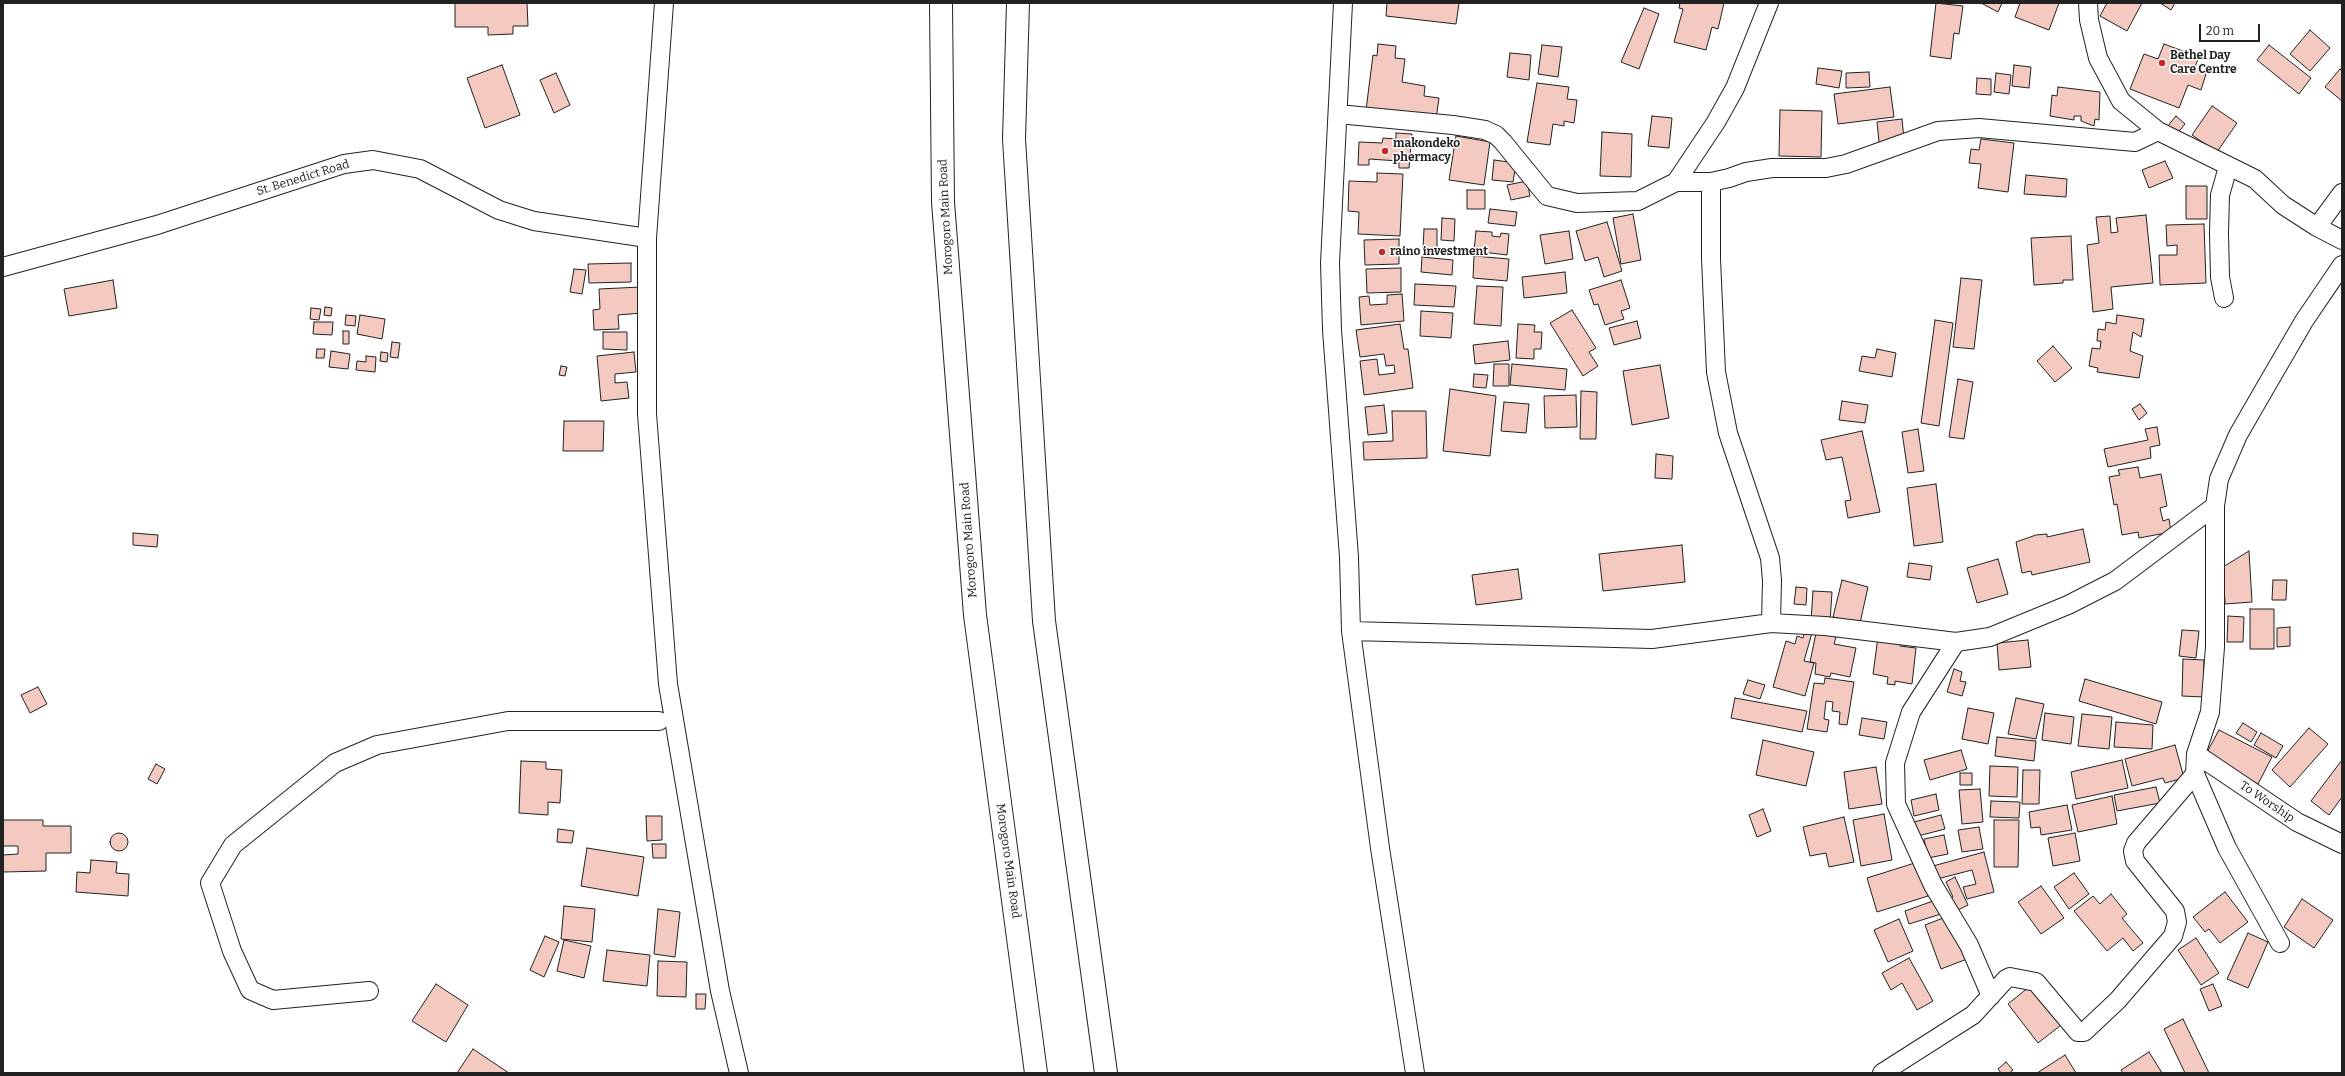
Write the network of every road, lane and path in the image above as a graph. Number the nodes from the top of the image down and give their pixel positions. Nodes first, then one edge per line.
1 (664, 3) edge
2 (941, 3) edge
3 (1018, 3) edge
4 (1343, 3) edge
5 (1769, 3) edge
6 (2088, 3) edge
7 (1338, 114) junction
8 (2158, 131) junction
9 (2228, 167) junction
10 (1676, 182) junction
11 (1711, 182) junction
12 (2342, 193) edge
13 (2317, 227) junction
14 (648, 238) junction
15 (2342, 240) edge
16 (2342, 265) edge
17 (3, 267) edge
18 (2224, 298) dead end
19 (2215, 506) junction
20 (1771, 623) junction
21 (1351, 631) junction
22 (1956, 642) junction
23 (659, 721) dead end
24 (2196, 754) junction
25 (2195, 774) junction
26 (2342, 844) edge
27 (2280, 943) dead end
28 (369, 991) dead end
29 (1991, 996) junction
30 (740, 1073) edge
31 (1036, 1073) edge
32 (1106, 1073) edge
33 (1415, 1073) edge
34 (1882, 1073) edge

1 - 14 street
2 - 31 highway, Morogoro Main Road
3 - 32 highway
4 - 7 street
5 - 10 street
6 - 8 street
7 - 10 street
7 - 21 street
8 - 9 street
8 - 11 street
9 - 13 street
9 - 18 street
10 - 11 street
11 - 20 street
12 - 13 street
13 - 15 street
14 - 17 street, St. Benedict Road
14 - 30 street
16 - 19 street
19 - 22 street
19 - 24 street
20 - 21 street
20 - 22 street
21 - 33 street
22 - 29 street
23 - 28 street
24 - 25 street
24 - 26 street, To Worship
25 - 27 street
25 - 29 street
29 - 34 street

